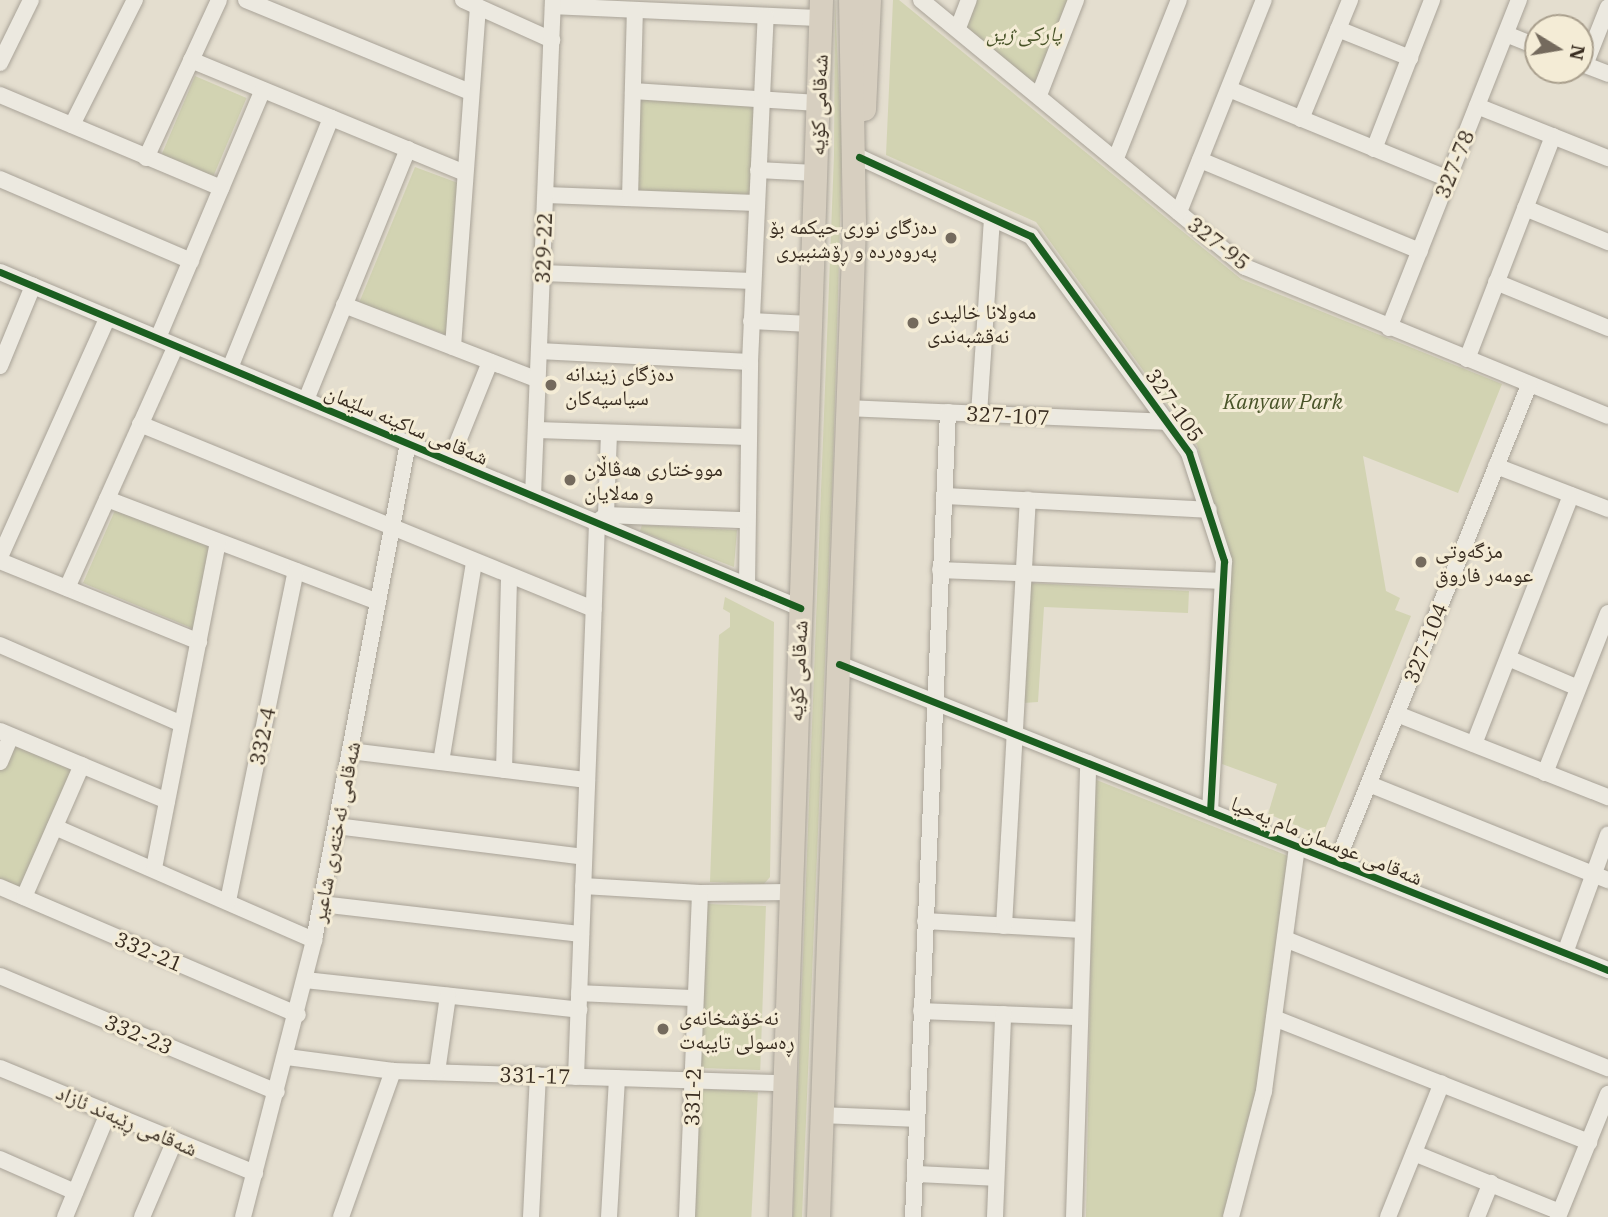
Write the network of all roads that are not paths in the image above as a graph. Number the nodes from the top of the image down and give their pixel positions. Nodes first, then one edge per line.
1 (31, 0) edge
2 (135, 0) edge
3 (219, 0) edge
4 (246, 0) edge
5 (850, 0) edge
6 (869, 0) edge
7 (921, 0) edge
8 (969, 0) edge
9 (1076, 0) edge
10 (1179, 0) edge
11 (1264, 0) edge
12 (1350, 0) edge
13 (1432, 0) edge
14 (1519, 0) edge
15 (470, 3) edge
16 (553, 3) edge
17 (720, 7) edge
18 (1608, 7) edge
19 (821, 9) edge
20 (635, 10) junction
21 (766, 16) junction
22 (958, 28) junction
23 (1338, 29) junction
24 (1506, 34) junction
25 (1594, 39) edge
26 (552, 40) junction
27 (1524, 41) edge
28 (1410, 58) junction
29 (191, 60) junction
30 (0, 64) edge
31 (1228, 89) junction
32 (263, 90) junction
33 (633, 91) junction
34 (470, 92) junction
35 (0, 95) edge
36 (1039, 95) junction
37 (761, 99) junction
38 (818, 103) junction
39 (1477, 106) junction
40 (331, 118) junction
41 (1301, 119) junction
42 (72, 125) junction
43 (1553, 136) junction
44 (408, 149) junction
45 (1374, 149) junction
46 (859, 157) junction
47 (146, 158) junction
48 (1116, 158) junction
49 (1608, 158) edge
50 (1200, 160) junction
51 (758, 170) junction
52 (465, 173) junction
53 (815, 173) junction
54 (0, 179) edge
55 (1448, 179) junction
56 (221, 188) junction
57 (545, 195) junction
58 (630, 198) junction
59 (756, 203) junction
60 (1525, 208) junction
61 (1179, 212) junction
62 (992, 218) junction
63 (854, 224) junction
64 (1608, 242) edge
65 (1420, 251) junction
66 (191, 261) junction
67 (0, 272) edge
68 (542, 273) junction
69 (753, 281) junction
70 (1496, 282) junction
71 (33, 286) junction
72 (344, 305) junction
73 (108, 317) junction
74 (751, 321) junction
75 (810, 324) junction
76 (1389, 328) junction
77 (1608, 328) edge
78 (158, 338) junction
79 (176, 345) junction
80 (453, 347) junction
81 (539, 351) junction
82 (1467, 359) junction
83 (490, 362) junction
84 (750, 362) junction
85 (0, 366) edge
86 (230, 368) junction
87 (538, 380) junction
88 (1529, 385) junction
89 (306, 400) junction
90 (848, 408) junction
91 (948, 412) junction
92 (979, 414) junction
93 (1608, 416) edge
94 (1168, 422) junction
95 (141, 425) junction
96 (537, 430) junction
97 (609, 433) junction
98 (747, 438) junction
99 (408, 443) junction
100 (450, 461) junction
101 (1496, 466) junction
102 (1571, 495) junction
103 (533, 496) junction
104 (944, 496) junction
105 (107, 499) junction
106 (1028, 500) junction
107 (1209, 509) junction
108 (1608, 509) edge
109 (601, 518) junction
110 (746, 520) junction
111 (391, 529) junction
112 (218, 542) junction
113 (0, 559) edge
114 (474, 562) junction
115 (940, 570) junction
116 (296, 571) junction
117 (1024, 573) junction
118 (509, 576) junction
119 (1223, 581) junction
120 (747, 585) junction
121 (67, 588) junction
122 (378, 602) junction
123 (800, 608) junction
124 (594, 609) junction
125 (1608, 613) edge
126 (199, 642) junction
127 (0, 645) edge
128 (1508, 658) junction
129 (839, 664) junction
130 (1578, 688) junction
131 (933, 701) junction
132 (1397, 714) junction
133 (182, 724) junction
134 (6, 733) edge
135 (1015, 733) junction
136 (1474, 744) junction
137 (350, 751) junction
138 (0, 762) edge
139 (440, 762) junction
140 (1088, 763) junction
141 (82, 765) junction
142 (504, 770) junction
143 (1545, 773) junction
144 (587, 780) junction
145 (1369, 784) junction
146 (1608, 797) edge
147 (167, 802) junction
148 (1210, 812) junction
149 (336, 826) junction
150 (55, 827) junction
151 (1608, 835) edge
152 (1297, 846) junction
153 (584, 856) junction
154 (1337, 862) junction
155 (154, 868) junction
156 (1592, 874) junction
157 (1608, 880) edge
158 (583, 886) junction
159 (0, 887) edge
160 (700, 892) junction
161 (790, 892) junction
162 (24, 897) junction
163 (228, 901) junction
164 (321, 904) junction
165 (925, 921) junction
166 (1004, 926) junction
167 (1082, 930) junction
168 (581, 934) junction
169 (1285, 939) junction
170 (314, 940) junction
171 (1564, 953) junction
172 (1608, 971) edge
173 (0, 976) edge
174 (305, 980) junction
175 (579, 993) junction
176 (448, 996) junction
177 (695, 998) junction
178 (579, 1010) junction
179 (921, 1011) junction
180 (1003, 1014) junction
181 (298, 1015) junction
182 (1080, 1017) junction
183 (1274, 1018) junction
184 (287, 1057) junction
185 (0, 1068) edge
186 (1608, 1068) edge
187 (393, 1071) junction
188 (437, 1072) junction
189 (537, 1075) junction
190 (576, 1077) junction
191 (617, 1078) junction
192 (693, 1080) junction
193 (783, 1083) junction
194 (1441, 1083) junction
195 (277, 1092) junction
196 (1608, 1094) edge
197 (108, 1112) junction
198 (821, 1115) junction
199 (917, 1119) junction
200 (175, 1140) junction
201 (1589, 1142) junction
202 (1414, 1153) junction
203 (0, 1159) edge
204 (255, 1173) junction
205 (915, 1174) junction
206 (996, 1178) junction
207 (1490, 1183) junction
208 (75, 1192) junction
209 (1559, 1215) edge
210 (65, 1217) edge
211 (142, 1217) edge
212 (243, 1217) edge
213 (341, 1217) edge
214 (531, 1217) edge
215 (609, 1217) edge
216 (687, 1217) edge
217 (780, 1217) edge
218 (818, 1217) edge
219 (913, 1217) edge
220 (995, 1217) edge
221 (1074, 1217) edge
222 (1231, 1217) edge
223 (1388, 1217) edge
224 (1477, 1217) edge

1 - 30 street
2 - 42 street
3 - 29 street
4 - 34 street
5 - 63 highway, شەقامی کۆیە
6 - 46 highway
7 - 22 street, 327-95
8 - 22 street
9 - 36 street
10 - 48 street
11 - 31 street
12 - 23 street
13 - 28 street
14 - 24 street, 327-78
15 - 26 street
15 - 34 street
16 - 20 street
16 - 26 street, 329-22
17 - 20 street
17 - 21 street
18 - 25 street
19 - 21 street
19 - 38 highway, شەقامی کۆیە
20 - 33 street
21 - 37 street
22 - 36 street, 327-95
23 - 28 street
23 - 41 street
24 - 27 street
24 - 39 street, 327-78
26 - 57 street, 329-22
28 - 45 street
29 - 32 street
29 - 47 street
31 - 41 street
31 - 50 street
32 - 40 street
32 - 56 street
33 - 37 street
33 - 58 street
34 - 52 street
35 - 42 street
36 - 48 street, 327-95
37 - 38 street
37 - 51 street
38 - 53 highway, شەقامی کۆیە
39 - 43 street
39 - 55 street, 327-78
40 - 44 street
40 - 86 street
41 - 45 street
42 - 47 street
43 - 49 street
43 - 60 street
44 - 52 street
44 - 72 street
45 - 55 street
46 - 62 street, 327-105
46 - 63 highway
47 - 56 street
48 - 61 street, 327-95
50 - 61 street
50 - 65 street
51 - 53 street
51 - 59 street
52 - 80 street
53 - 75 highway, شەقامی کۆیە
54 - 66 street
55 - 65 street, 327-78
56 - 66 street
57 - 58 street
57 - 68 street, 329-22
58 - 59 street
59 - 69 street
60 - 64 street
60 - 70 street
61 - 76 street, 327-95
62 - 92 street
62 - 94 street, 327-105
63 - 90 highway, شەقامی کۆیە
65 - 76 street, 327-78
66 - 78 street
67 - 71 street, شەقامی ساکینە سلێمان
68 - 69 street
68 - 81 street, 329-22
69 - 74 street
70 - 77 street
70 - 82 street
71 - 73 street, شەقامی ساکینە سلێمان
71 - 85 street
72 - 80 street
72 - 89 street
73 - 78 street, شەقامی ساکینە سلێمان
73 - 113 street
74 - 75 street
74 - 84 street
75 - 123 highway, شەقامی کۆیە
76 - 82 street, 327-95
78 - 79 street, شەقامی ساکینە سلێمان
79 - 86 street, شەقامی ساکینە سلێمان
79 - 95 street
80 - 83 street
81 - 84 street
81 - 87 street, 329-22
82 - 88 street, 327-95
83 - 87 street
83 - 100 street
84 - 98 street
86 - 89 street, شەقامی ساکینە سلێمان
87 - 96 street, 329-22
88 - 93 street, 327-95
88 - 101 street, 327-104
89 - 99 street, شەقامی ساکینە سلێمان
90 - 91 street, 327-107
90 - 129 highway, شەقامی کۆیە
91 - 92 street, 327-107
91 - 104 street
92 - 94 street, 327-107
94 - 107 street, 327-105
95 - 105 street
95 - 111 street
96 - 97 street
96 - 103 street, 329-22
97 - 98 street
97 - 109 street
98 - 110 street
99 - 100 street, شەقامی ساکینە سلێمان
99 - 111 street, شەقامی ئەختەری شاعیر
100 - 103 street, شەقامی ساکینە سلێمان
101 - 102 street
101 - 132 street, 327-104
102 - 108 street
102 - 128 street
103 - 109 street, شەقامی ساکینە سلێمان
104 - 106 street
104 - 115 street
105 - 112 street
105 - 121 street
106 - 107 street
106 - 117 street
107 - 119 street, 327-105
109 - 110 street
109 - 120 street, شەقامی ساکینە سلێمان
109 - 124 street
110 - 120 street
111 - 114 street
111 - 122 street, شەقامی ئەختەری شاعیر
112 - 116 street
112 - 126 street
113 - 121 street
114 - 118 street
114 - 139 street
115 - 117 street
115 - 131 street
116 - 122 street
116 - 163 street, 332-4
117 - 119 street
117 - 135 street
118 - 124 street
118 - 142 street
119 - 148 street, 327-105
120 - 123 street, شەقامی ساکینە سلێمان
121 - 126 street
122 - 137 street, شەقامی ئەختەری شاعیر
123 - 161 highway, شەقامی کۆیە
124 - 144 street
125 - 130 street
126 - 133 street
127 - 133 street
128 - 130 street
128 - 136 street
129 - 131 street, شەقامی عوسمان مام یەحیا
129 - 198 highway, شەقامی کۆیە
130 - 143 street
131 - 135 street, شەقامی عوسمان مام یەحیا
131 - 165 street
132 - 136 street
132 - 145 street, 327-104
133 - 147 street
134 - 138 street
134 - 141 street
135 - 140 street, شەقامی عوسمان مام یەحیا
135 - 166 street
136 - 143 street
137 - 139 street
137 - 149 street, شەقامی ئەختەری شاعیر
139 - 142 street
140 - 148 street, شەقامی عوسمان مام یەحیا
140 - 167 street
141 - 147 street
141 - 150 street
142 - 144 street
143 - 146 street
144 - 153 street
145 - 154 street, 327-104
145 - 156 street
147 - 155 street
148 - 152 street, شەقامی عوسمان مام یەحیا
149 - 153 street
149 - 164 street, شەقامی ئەختەری شاعیر
150 - 155 street
150 - 162 street
151 - 156 street
152 - 154 street, شەقامی عوسمان مام یەحیا
152 - 169 street
153 - 158 street
154 - 171 street, شەقامی عوسمان مام یەحیا
155 - 163 street
156 - 157 street
156 - 171 street
158 - 160 street
158 - 168 street
159 - 162 street, 332-21
160 - 161 street
160 - 177 street, 331-2
161 - 193 highway, شەقامی کۆیە
162 - 181 street, 332-21
163 - 170 street
164 - 168 street
164 - 170 street, شەقامی ئەختەری شاعیر
165 - 166 street
165 - 179 street
166 - 167 street
167 - 182 street
168 - 175 street
169 - 183 street
169 - 186 street
170 - 174 street, شەقامی ئەختەری شاعیر
171 - 172 street, شەقامی عوسمان مام یەحیا
173 - 195 street, 332-23
174 - 176 street
174 - 181 street, شەقامی ئەختەری شاعیر
175 - 177 street
175 - 178 street
176 - 178 street
176 - 188 street
177 - 192 street, 331-2
178 - 190 street
179 - 180 street
179 - 199 street
180 - 182 street
180 - 206 street
181 - 184 street, شەقامی ئەختەری شاعیر
182 - 221 street
183 - 194 street
183 - 222 street
184 - 187 street, 331-17
184 - 195 street, شەقامی ئەختەری شاعیر
185 - 197 street, شەقامی ڕێبەند ئازاد
187 - 188 street, 331-17
187 - 213 street
188 - 189 street, 331-17
189 - 190 street, 331-17
189 - 214 street
190 - 191 street, 331-17
191 - 192 street, 331-17
191 - 215 street
192 - 193 street, 331-17
192 - 216 street, 331-2
193 - 217 highway, شەقامی کۆیە
194 - 201 street
194 - 202 street
195 - 204 street, شەقامی ئەختەری شاعیر
196 - 201 street
197 - 200 street, شەقامی ڕێبەند ئازاد
197 - 208 street
198 - 199 street
198 - 218 highway, شەقامی کۆیە
199 - 205 street
200 - 204 street, شەقامی ڕێبەند ئازاد
200 - 211 street
201 - 209 street
202 - 207 street
202 - 223 street
203 - 208 street
204 - 212 street, شەقامی ئەختەری شاعیر
205 - 206 street
205 - 219 street
206 - 220 street
207 - 209 street
207 - 224 street
208 - 210 street

